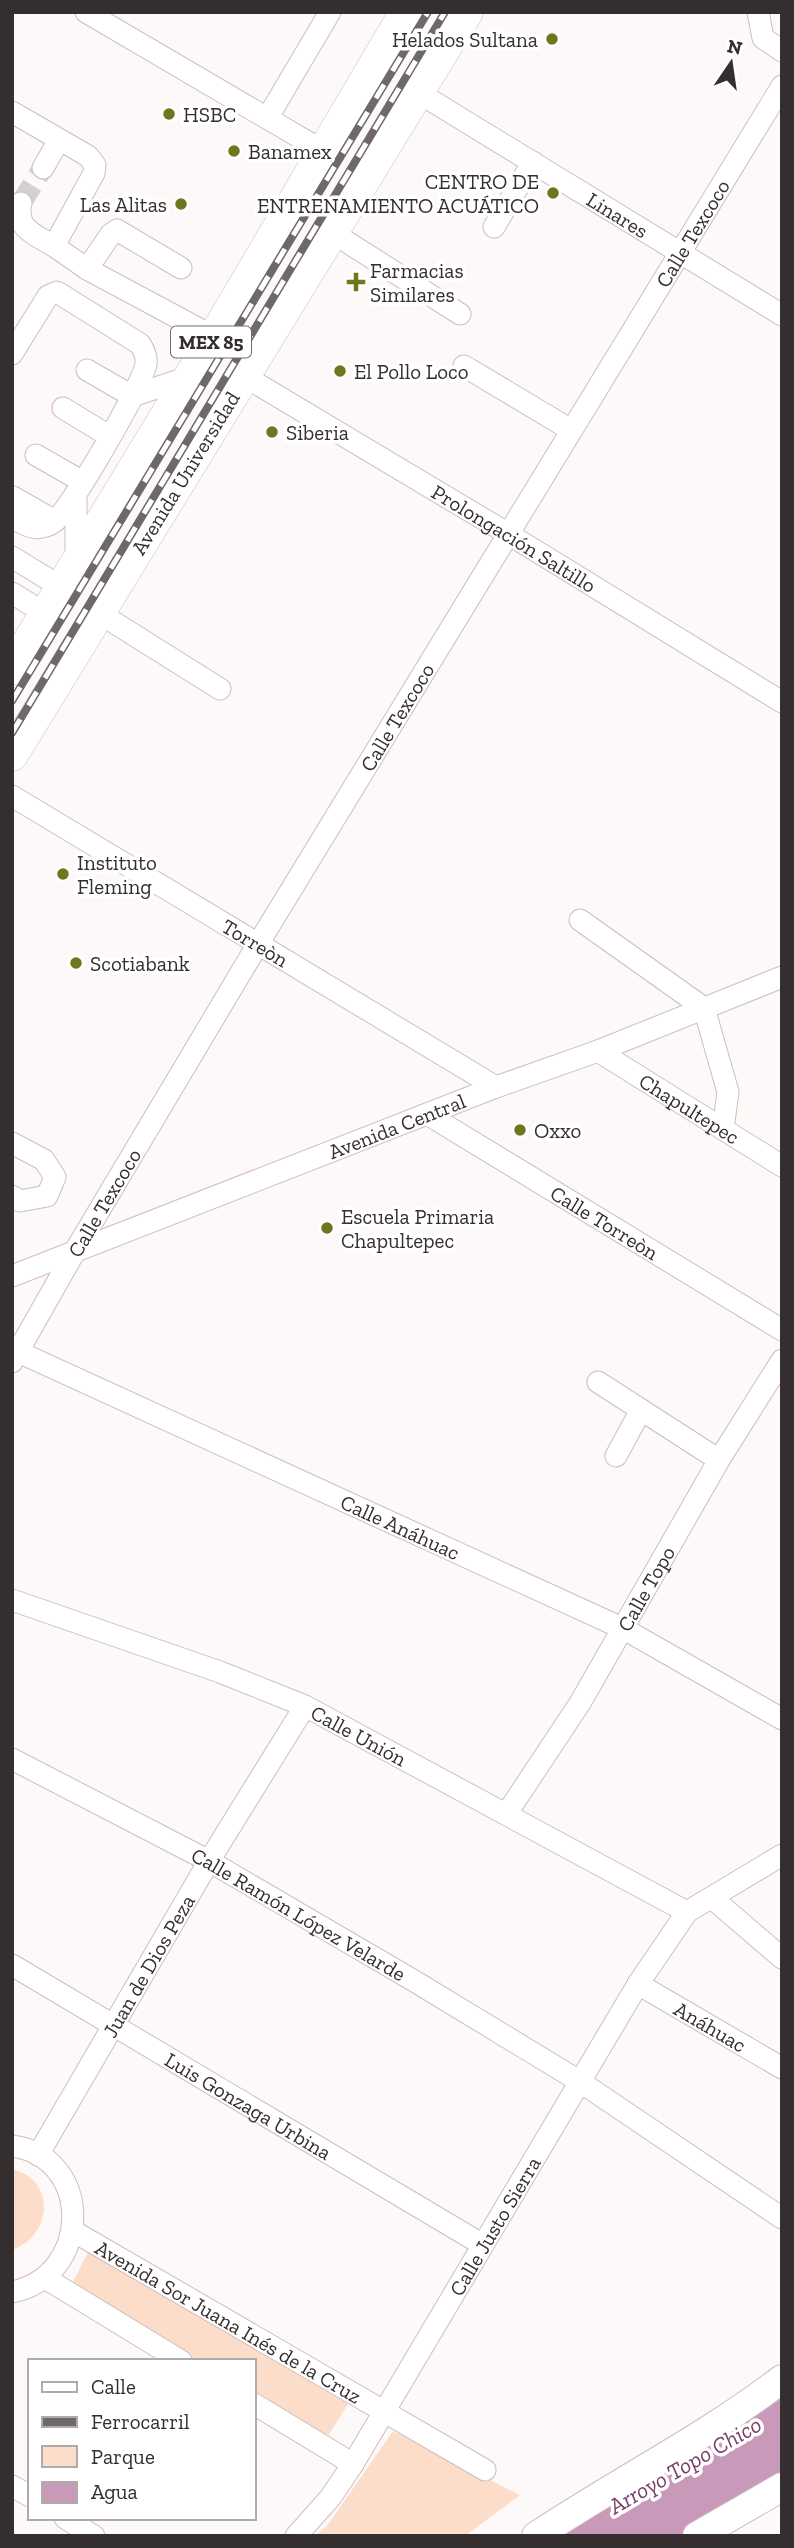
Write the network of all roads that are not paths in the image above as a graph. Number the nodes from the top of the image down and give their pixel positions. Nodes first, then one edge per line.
1 (86, 12) edge
2 (330, 12) edge
3 (407, 12) edge
4 (467, 12) edge
5 (758, 12) edge
6 (782, 51) edge
7 (782, 86) edge
8 (418, 93) junction
9 (12, 112) edge
10 (268, 117) junction
11 (59, 140) junction
12 (323, 151) junction
13 (533, 162) junction
14 (43, 168) tunnel mouth
15 (21, 203) dead end
16 (494, 227) dead end
17 (333, 233) junction
18 (54, 246) junction
19 (681, 252) junction
20 (87, 268) junction
21 (181, 268) dead end
22 (460, 314) dead end
23 (782, 315) edge
24 (214, 337) junction
25 (12, 354) edge
26 (464, 366) dead end
27 (88, 370) dead end
28 (244, 376) junction
29 (189, 377) junction
30 (132, 396) junction
31 (63, 408) dead end
32 (571, 430) junction
33 (109, 436) junction
34 (36, 454) dead end
35 (80, 488) junction
36 (13, 507) edge
37 (510, 535) junction
38 (12, 557) edge
39 (61, 589) junction
40 (12, 593) edge
41 (99, 613) junction
42 (21, 635) edge
43 (12, 669) edge
44 (220, 689) dead end
45 (782, 702) edge
46 (12, 755) edge
47 (12, 796) edge
48 (580, 920) dead end
49 (258, 944) junction
50 (782, 977) edge
51 (704, 1008) junction
52 (598, 1051) junction
53 (496, 1087) junction
54 (427, 1114) junction
55 (723, 1129) junction
56 (12, 1143) edge
57 (782, 1166) edge
58 (12, 1196) edge
59 (75, 1251) junction
60 (12, 1276) edge
61 (782, 1330) edge
62 (14, 1354) edge
63 (782, 1360) edge
64 (598, 1381) dead end
65 (641, 1410) junction
66 (616, 1456) dead end
67 (719, 1460) junction
68 (12, 1600) edge
69 (624, 1629) junction
70 (305, 1706) junction
71 (782, 1719) edge
72 (12, 1759) edge
73 (507, 1813) junction
74 (782, 1855) edge
75 (209, 1861) junction
76 (712, 1898) junction
77 (687, 1912) junction
78 (782, 1958) edge
79 (12, 1965) edge
80 (638, 1984) junction
81 (113, 2025) junction
82 (782, 2068) edge
83 (579, 2081) junction
84 (12, 2146) edge
85 (38, 2155) junction
86 (782, 2218) edge
87 (73, 2231) junction
88 (483, 2245) junction
89 (45, 2278) junction
90 (12, 2292) edge
91 (178, 2359) edge
92 (782, 2379) edge
93 (256, 2405) edge
94 (385, 2411) junction
95 (353, 2464) junction
96 (485, 2470) dead end
97 (12, 2486) edge
98 (782, 2487) edge
99 (28, 2495) edge
100 (68, 2520) edge
101 (94, 2536) edge
102 (296, 2536) edge
103 (536, 2536) edge
104 (696, 2536) edge

1 - 10 street
2 - 10 street
3 - 12 highway, MEX 85
4 - 8 highway, Avenida Universidad / MEX 85
5 - 6 street
7 - 19 street, Calle Texcoco
8 - 13 street, Linares
8 - 17 highway, Avenida Universidad / MEX 85
9 - 11 street
10 - 12 street
11 - 14 street
11 - 18 street
12 - 24 highway, MEX 85
13 - 16 street
13 - 19 street, Linares
15 - 18 street
17 - 22 street
17 - 28 highway, Avenida Universidad / MEX 85
18 - 20 street
19 - 23 street, Linares
19 - 32 street, Calle Texcoco
20 - 21 street
20 - 24 street
24 - 29 highway, MEX 85
25 - 30 street
26 - 32 street
27 - 30 street
28 - 37 street, Prolongación Saltillo
28 - 41 highway, Avenida Universidad / MEX 85
29 - 30 street
29 - 39 highway, MEX 85
30 - 33 street
31 - 33 street
32 - 37 street, Calle Texcoco
33 - 35 street
34 - 35 street
35 - 36 street
35 - 39 street
37 - 45 street, Prolongación Saltillo
37 - 49 street, Calle Texcoco
38 - 39 street
39 - 40 street
39 - 42 highway, MEX 85
41 - 44 street
41 - 46 highway, Avenida Universidad / MEX 85
42 - 43 highway, MEX 85
47 - 49 street, Torreòn
48 - 51 street
49 - 53 street, Torreòn
49 - 59 street, Calle Texcoco
50 - 51 street, Avenida Central
51 - 52 street, Avenida Central
51 - 55 street
52 - 53 street, Avenida Central
52 - 55 street, Chapultepec
53 - 54 street, Avenida Central
54 - 59 street, Avenida Central
54 - 61 street, Calle Torreòn
55 - 57 street, Chapultepec
56 - 58 street
59 - 60 street, Avenida Central
59 - 62 street, Calle Texcoco
62 - 69 street, Calle Anáhuac
63 - 67 street, Calle Topo
64 - 65 street
65 - 66 street
65 - 67 street
67 - 69 street, Calle Topo
68 - 70 street, Calle Unión
69 - 71 street, Calle Anáhuac
69 - 73 street, Calle Topo
70 - 73 street, Calle Unión
70 - 75 street, Juan de Dios Peza
72 - 75 street, Calle Ramón López Velarde
73 - 77 street, Calle Unión
74 - 76 street
75 - 81 street, Juan de Dios Peza
75 - 83 street, Calle Ramón López Velarde
76 - 77 street
76 - 78 street
77 - 80 street, Calle Justo Sierra
79 - 81 street, Luis Gonzaga Urbina
80 - 82 street, Anáhuac
80 - 83 street, Calle Justo Sierra
81 - 85 street, Juan de Dios Peza
81 - 88 street, Luis Gonzaga Urbina
83 - 86 street, Calle Ramón López Velarde
83 - 88 street, Calle Justo Sierra
84 - 85 street
85 - 87 street
87 - 89 street
87 - 94 street, Avenida Sor Juana Inés de la Cruz
88 - 94 street, Calle Justo Sierra
89 - 90 street
89 - 91 street
92 - 103 main road
93 - 95 street
94 - 95 street, Calle Justo Sierra
94 - 96 street, Avenida Sor Juana Inés de la Cruz
95 - 102 street, Calle Justo Sierra
97 - 99 street
98 - 104 main road
100 - 101 street

